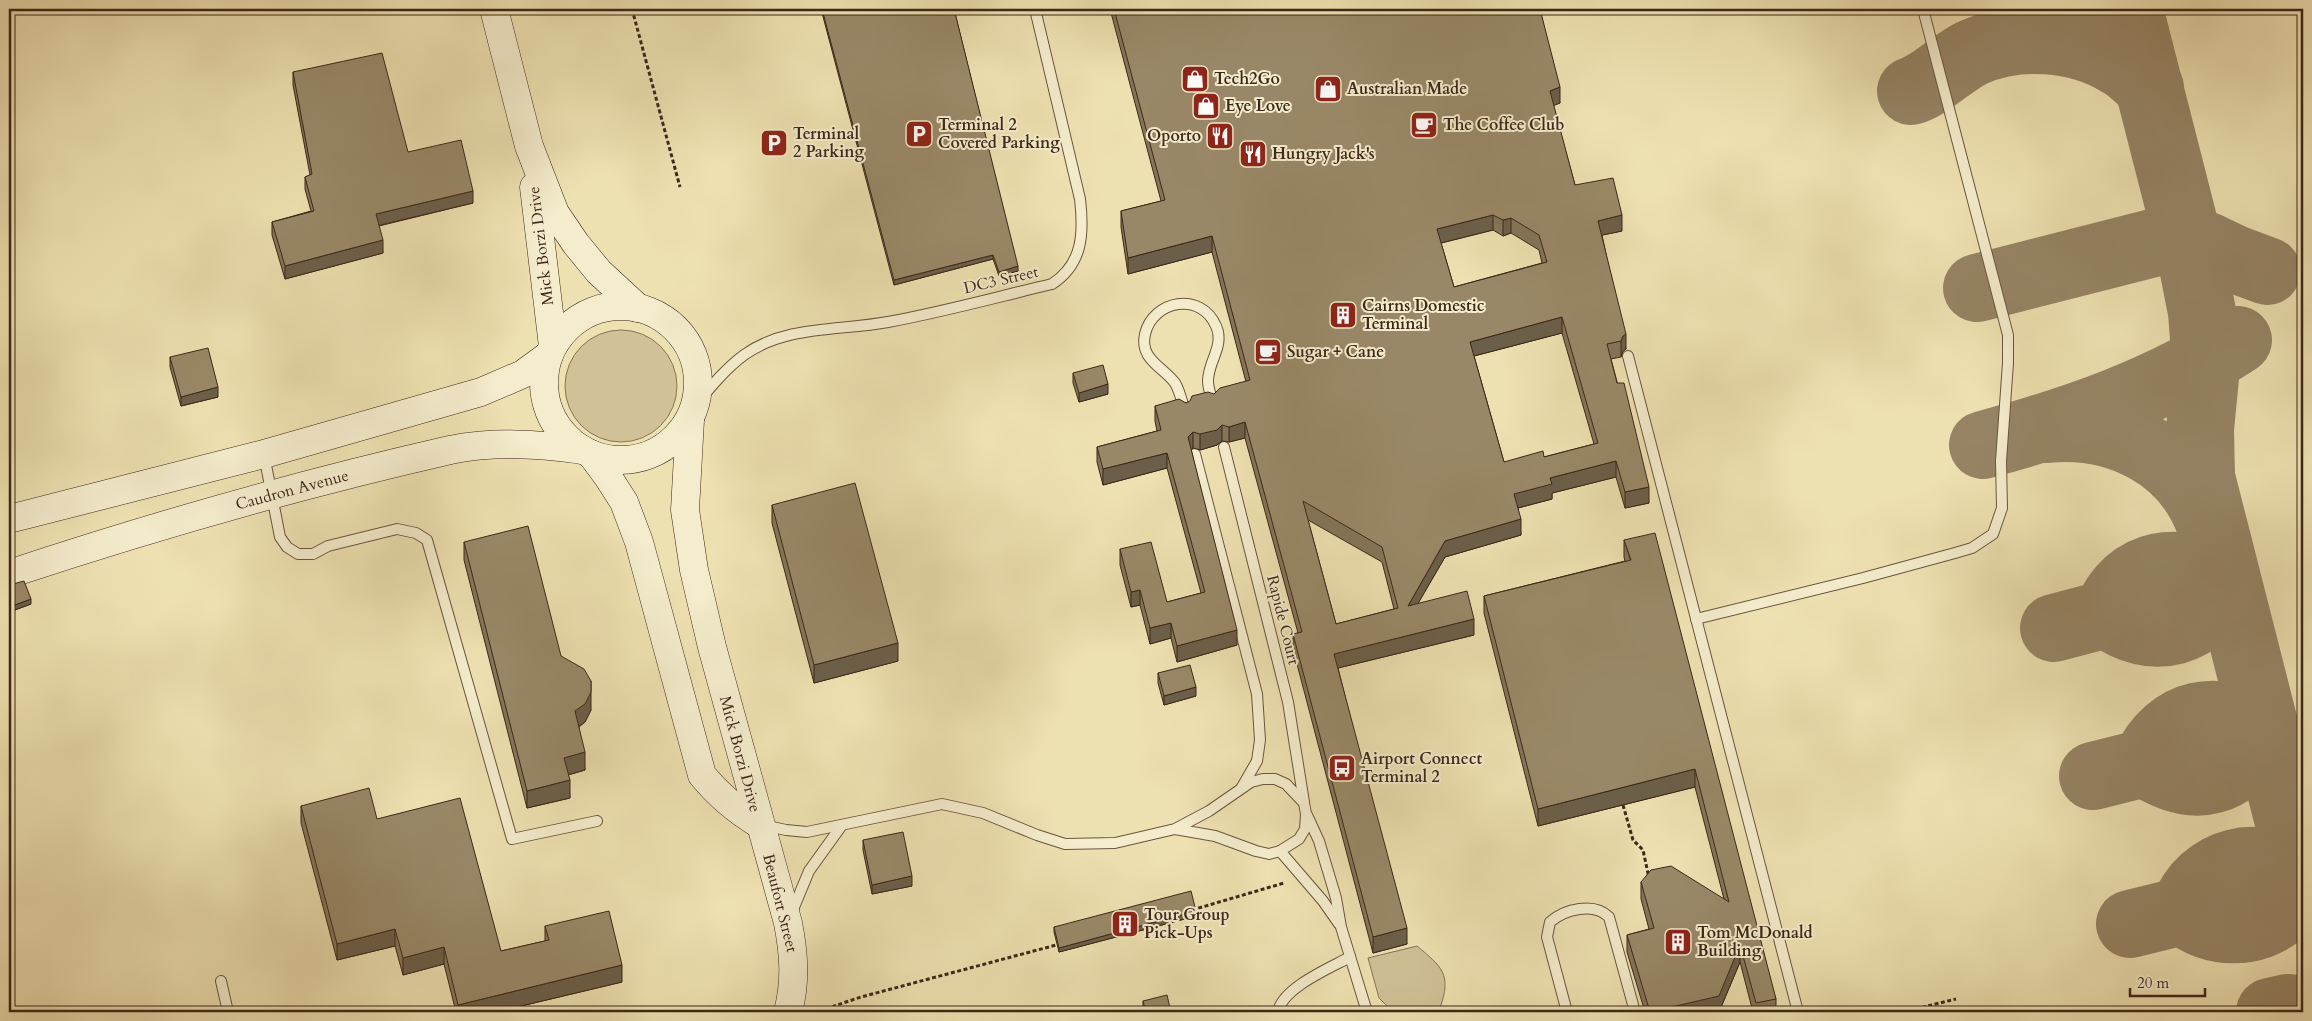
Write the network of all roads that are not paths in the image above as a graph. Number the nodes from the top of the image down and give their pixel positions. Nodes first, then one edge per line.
1 (494, 9) edge
2 (1035, 9) edge
3 (1923, 9) edge
4 (529, 146) junction
5 (638, 308) junction
6 (551, 350) junction
7 (1628, 356) dead end
8 (1213, 403) edge
9 (1184, 412) edge
10 (692, 414) junction
11 (1224, 447) edge
12 (587, 452) junction
13 (264, 454) junction
14 (1195, 454) edge
15 (271, 495) junction
16 (9, 519) edge
17 (9, 574) edge
18 (1696, 619) junction
19 (1240, 790) junction
20 (1304, 803) junction
21 (1306, 814) junction
22 (596, 821) dead end
23 (759, 824) junction
24 (842, 825) junction
25 (1174, 830) junction
26 (1280, 851) junction
27 (788, 923) junction
28 (1341, 927) junction
29 (1350, 957) junction
30 (222, 981) dead end
31 (228, 1012) edge
32 (788, 1012) edge
33 (1278, 1012) edge
34 (1367, 1012) edge
35 (1566, 1012) edge
36 (1635, 1012) edge
37 (1798, 1012) edge

1 - 4 street, Mick Borzi Drive
2 - 10 lane, DC3 Street
3 - 18 lane
4 - 5 street, Mick Borzi Drive
4 - 6 street, Mick Borzi Drive
5 - 6 street
5 - 10 street
6 - 12 street
6 - 13 street
7 - 18 lane
8 - 9 lane
10 - 12 street
10 - 23 street, Mick Borzi Drive
11 - 20 lane, Rapide Court
12 - 15 street, Caudron Avenue
12 - 23 street, Mick Borzi Drive
13 - 15 lane
13 - 16 street
14 - 19 lane
15 - 17 street, Caudron Avenue
15 - 22 lane
18 - 37 lane
19 - 20 lane
19 - 25 lane
20 - 21 lane, Rapide Court
21 - 26 lane
21 - 28 lane
23 - 24 lane
23 - 27 street, Beaufort Street
24 - 25 lane
24 - 27 lane
25 - 26 lane
26 - 28 lane
27 - 32 street, Beaufort Street
28 - 29 lane
29 - 33 lane
29 - 34 lane
30 - 31 lane
35 - 36 lane

